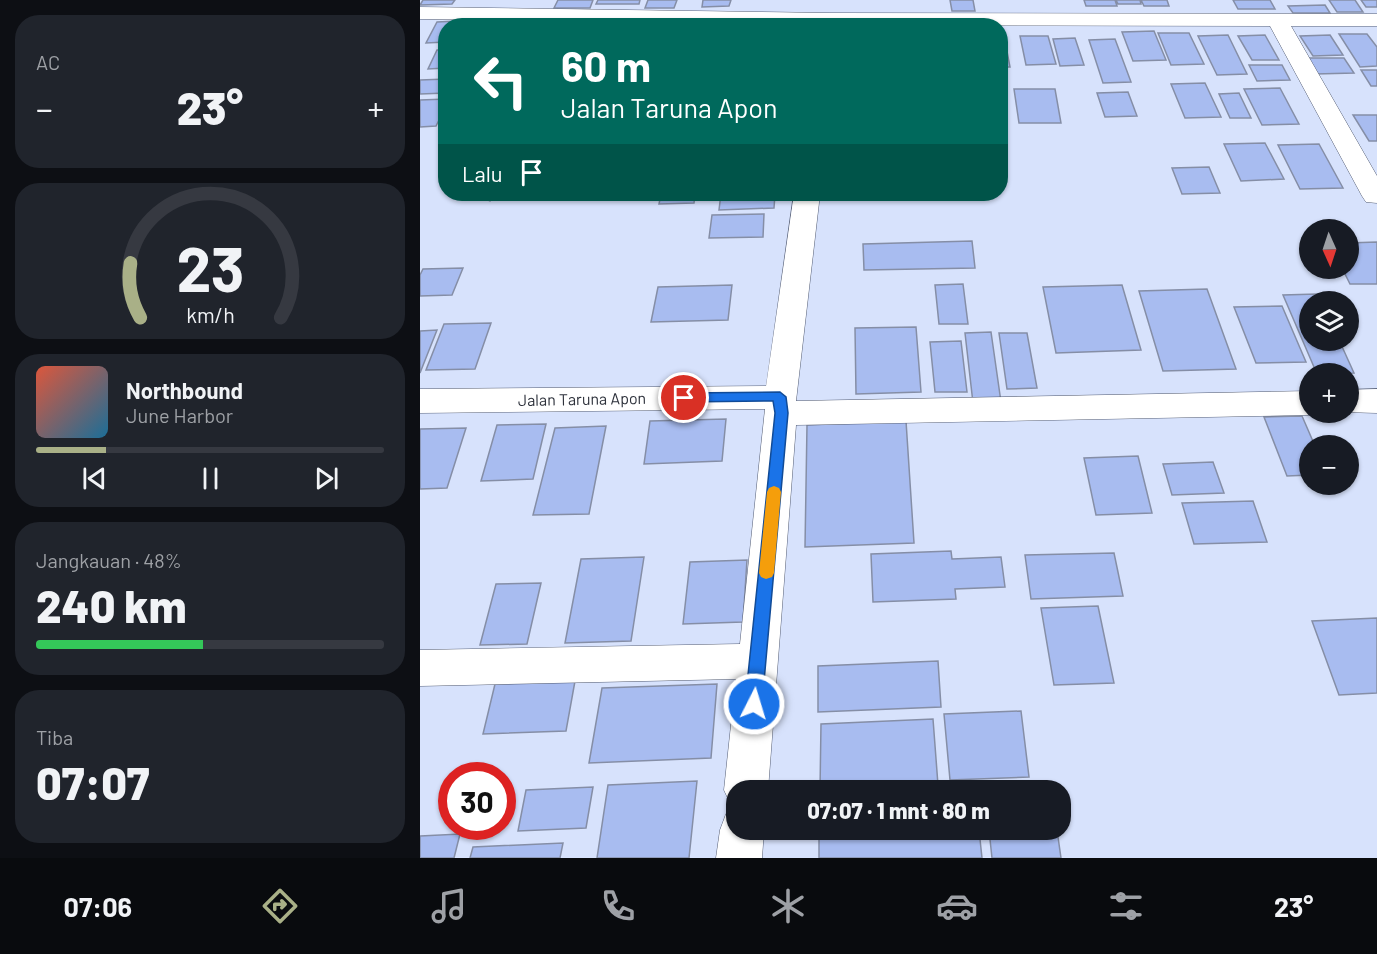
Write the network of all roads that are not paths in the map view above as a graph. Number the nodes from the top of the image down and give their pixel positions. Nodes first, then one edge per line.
1 (469, 7) edge
2 (733, 18) edge
3 (428, 20) edge
4 (1377, 20) edge
5 (1008, 22) edge
6 (1278, 22) junction
7 (1365, 154) edge
8 (1375, 196) dead end
9 (806, 201) edge
10 (420, 401) edge
11 (1377, 401) edge
12 (1359, 402) edge
13 (1299, 403) edge
14 (780, 405) junction
15 (758, 661) junction
16 (420, 668) edge
17 (747, 780) edge
18 (741, 840) edge
19 (740, 858) edge

1 - 2 street
1 - 3 street
4 - 6 street
5 - 6 street
6 - 7 street
7 - 8 street
9 - 14 street
10 - 14 street, Jalan Taruna Apon
11 - 12 street
13 - 14 street, Jalan Taruna Apon
14 - 15 street
15 - 16 street
15 - 17 street
18 - 19 street

